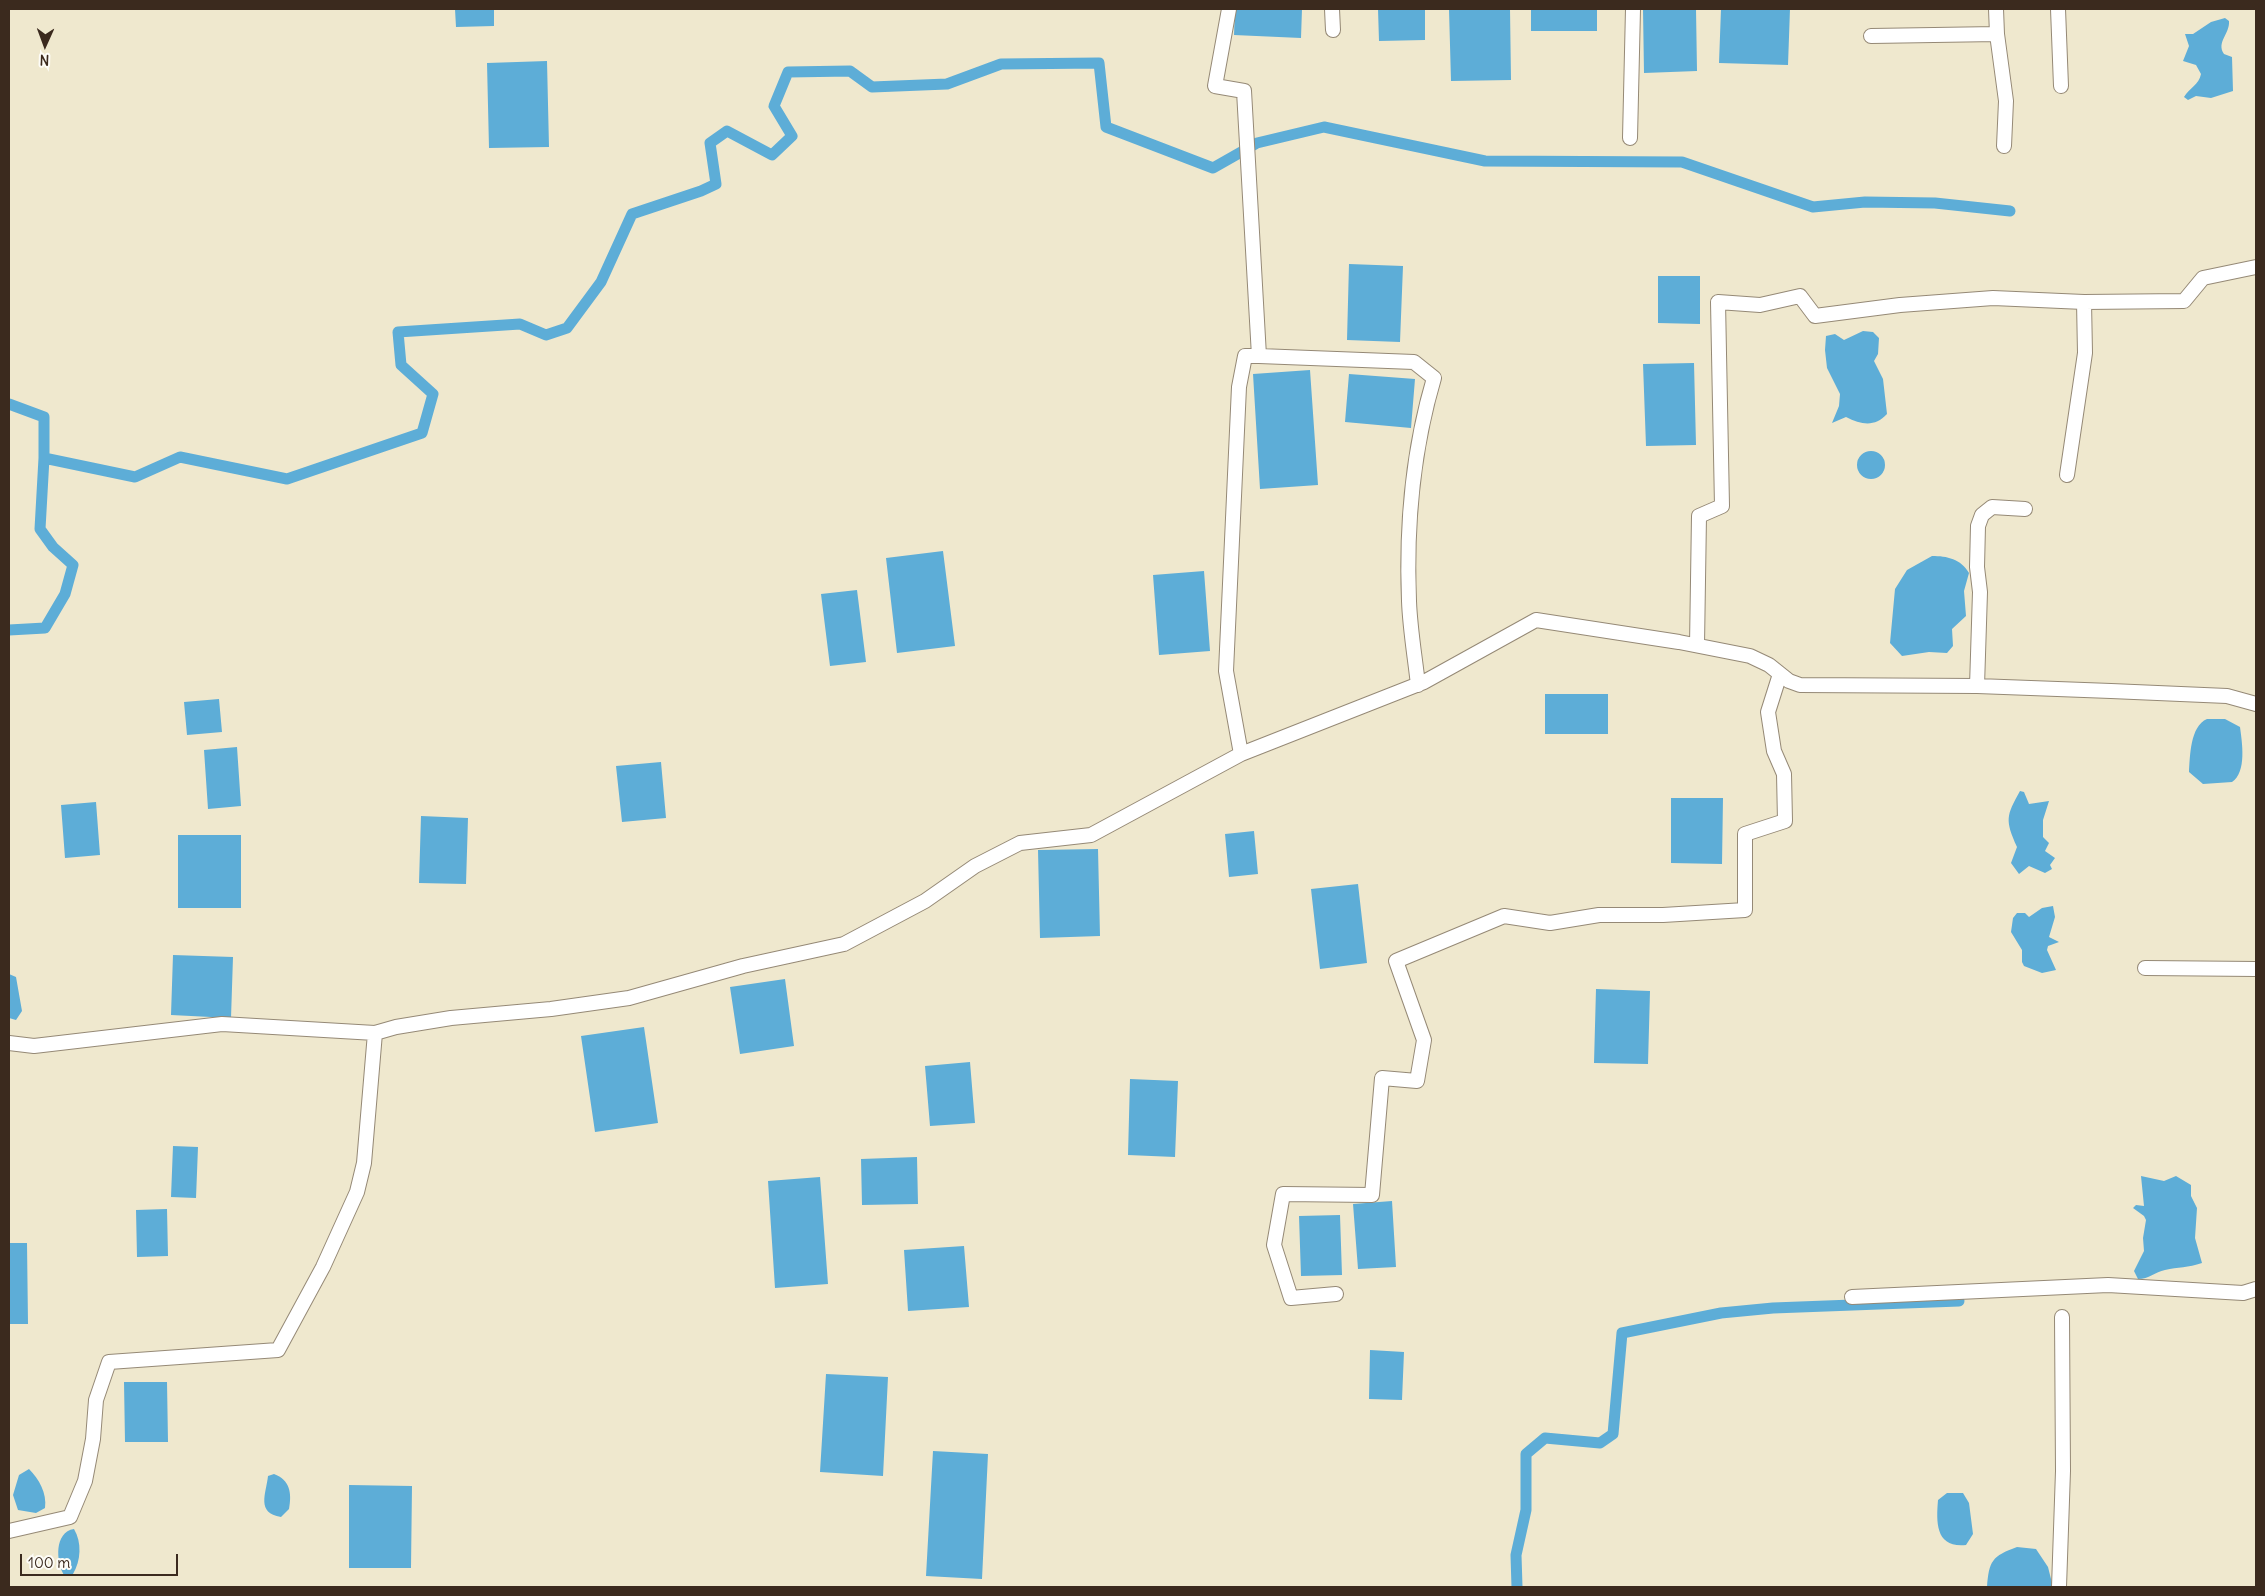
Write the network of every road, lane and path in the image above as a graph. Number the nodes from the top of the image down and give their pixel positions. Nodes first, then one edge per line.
1 (1229, 9) edge
2 (1332, 9) edge
3 (1633, 9) edge
4 (1996, 9) edge
5 (2058, 9) edge
6 (1333, 30) dead end
7 (1997, 34) junction
8 (1871, 36) dead end
9 (2061, 86) dead end
10 (1630, 138) dead end
11 (2004, 146) dead end
12 (2256, 266) edge
13 (2084, 302) junction
14 (1259, 356) junction
15 (2066, 475) dead end
16 (2025, 509) dead end
17 (1696, 645) junction
18 (1780, 674) junction
19 (1418, 685) junction
20 (1977, 686) junction
21 (2256, 704) edge
22 (1240, 754) junction
23 (2145, 968) dead end
24 (2256, 969) edge
25 (375, 1033) junction
26 (9, 1043) edge
27 (2256, 1289) edge
28 (1336, 1294) dead end
29 (1852, 1297) dead end
30 (2062, 1317) dead end
31 (9, 1531) edge
32 (2059, 1587) edge

1 - 14 street
2 - 6 street
3 - 10 street
4 - 7 street
5 - 9 street
7 - 8 street
7 - 11 street
12 - 13 street
13 - 15 street
13 - 17 street
14 - 19 street
14 - 22 street
16 - 20 street
17 - 18 street
17 - 19 street
18 - 20 street
18 - 28 street
19 - 22 street
20 - 21 street
22 - 25 street
23 - 24 street
25 - 26 street
25 - 31 street
27 - 29 street
30 - 32 street

